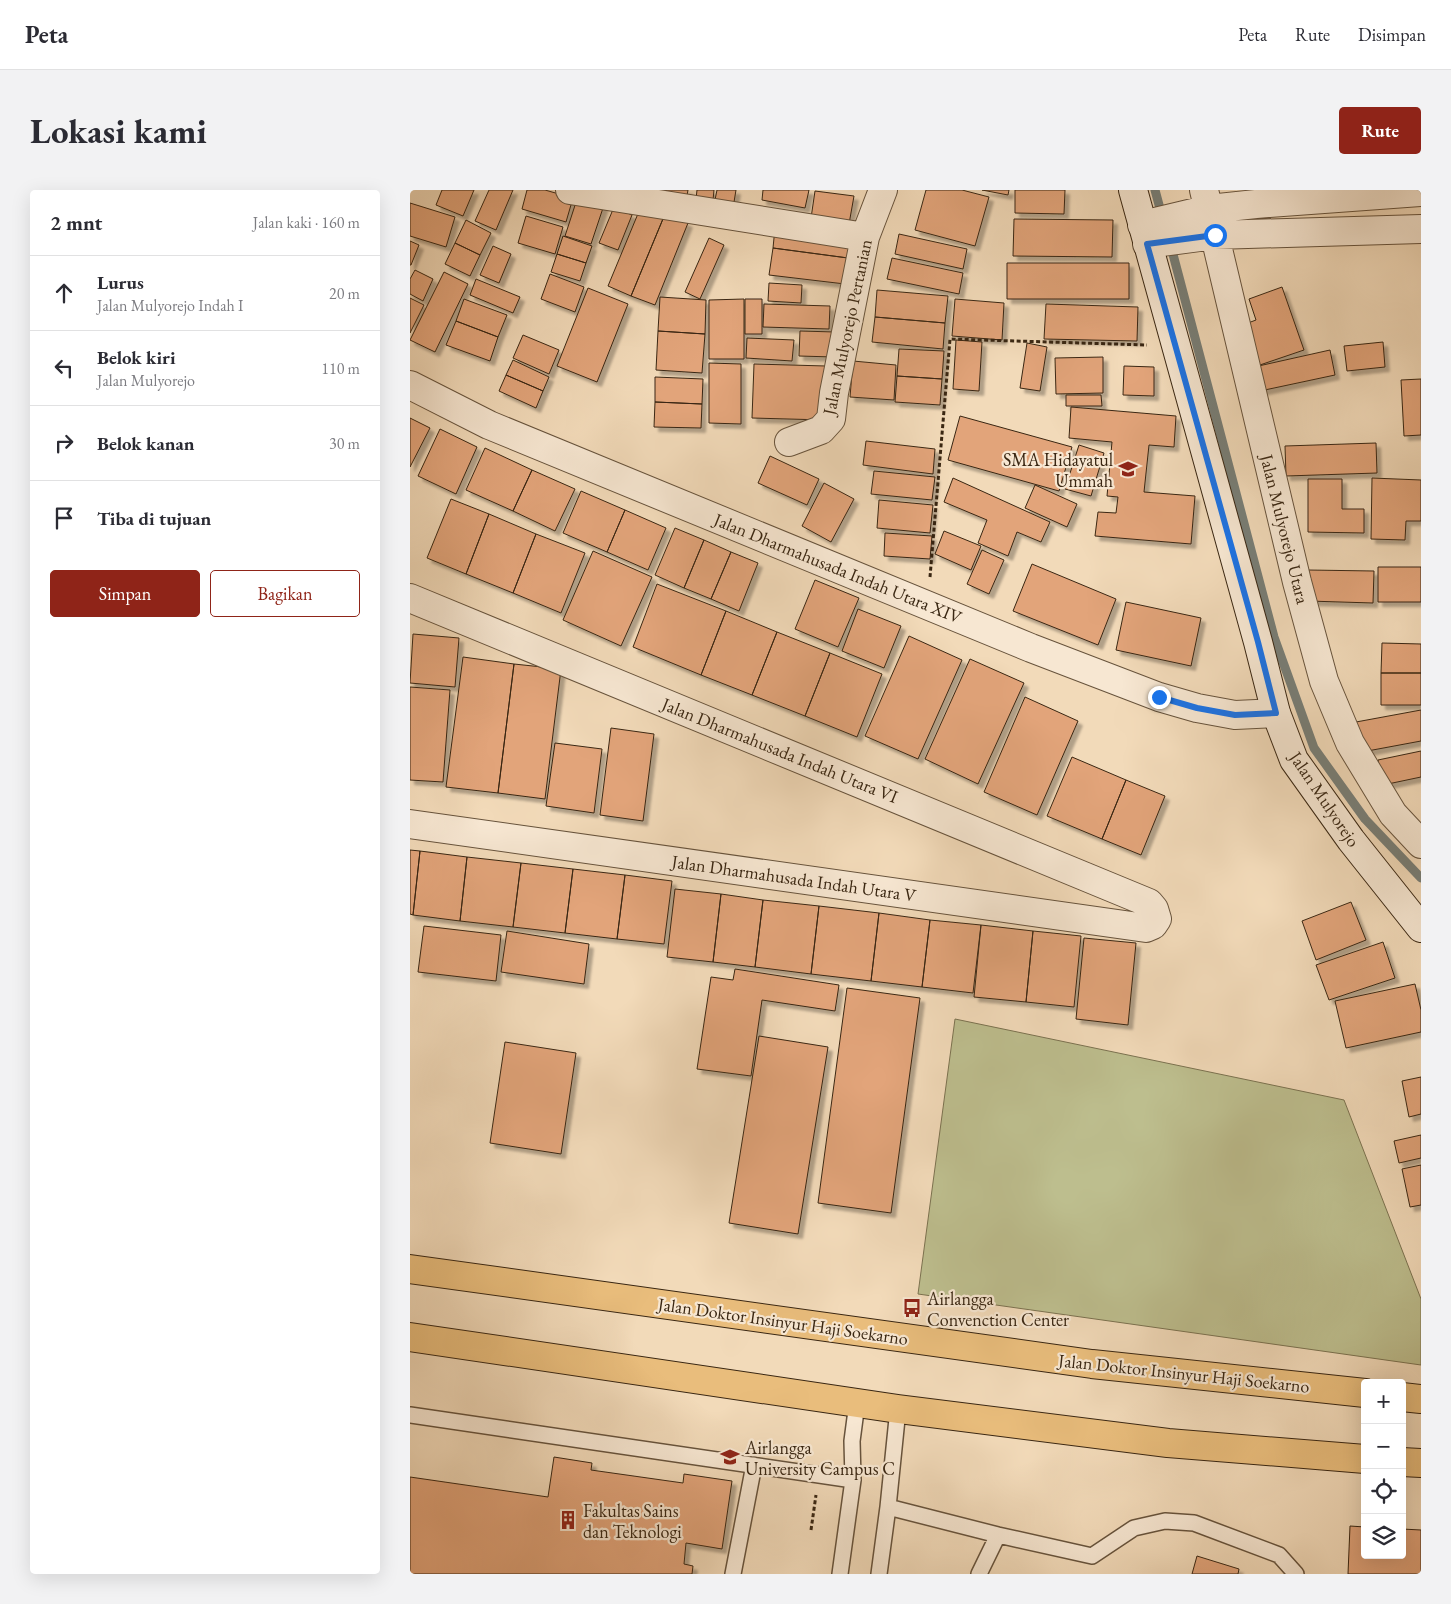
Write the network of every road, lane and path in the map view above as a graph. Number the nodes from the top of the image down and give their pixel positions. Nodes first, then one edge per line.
1 (570, 190) edge
2 (883, 190) edge
3 (1133, 190) edge
4 (1421, 192) edge
5 (1205, 217) edge
6 (1421, 229) edge
7 (1152, 233) junction
8 (864, 237) junction
9 (1175, 346) junction
10 (410, 385) edge
11 (789, 442) dead end
12 (410, 598) edge
13 (928, 605) junction
14 (1276, 713) junction
15 (410, 824) edge
16 (1421, 844) edge
17 (1149, 903) joint
18 (1421, 928) edge
19 (410, 1269) edge
20 (410, 1337) edge
21 (1361, 1393) edge
22 (1406, 1397) edge
23 (1421, 1399) edge
24 (857, 1403) junction
25 (898, 1409) junction
26 (410, 1415) edge
27 (1361, 1459) edge
28 (1406, 1462) edge
29 (1421, 1463) edge
30 (754, 1465) junction
31 (818, 1475) junction
32 (853, 1480) junction
33 (888, 1507) junction
34 (811, 1530) dead end
35 (998, 1535) junction
36 (734, 1574) edge
37 (840, 1574) edge
38 (879, 1574) edge
39 (979, 1574) edge
40 (1296, 1574) edge

1 - 8 street
2 - 8 street, Jalan Mulyorejo Pertanian
3 - 7 street, Jalan Mulyorejo
4 - 5 street
5 - 6 street
5 - 7 street
5 - 16 street, Jalan Mulyorejo Utara
7 - 9 street, Jalan Mulyorejo
8 - 11 street, Jalan Mulyorejo Pertanian
9 - 13 path
9 - 14 street, Jalan Mulyorejo
10 - 13 street, Jalan Dharmahusada Indah Utara XIV
12 - 17 street, Jalan Dharmahusada Indah Utara VI
13 - 14 street, Jalan Dharmahusada Indah Utara XIV
14 - 18 street, Jalan Mulyorejo
15 - 17 street, Jalan Dharmahusada Indah Utara V
19 - 21 main road, Jalan Doktor Insinyur Haji Soekarno
20 - 24 main road
22 - 23 main road
24 - 25 main road
24 - 32 lane
25 - 27 main road
25 - 33 lane
26 - 30 lane
28 - 29 main road
30 - 31 lane
30 - 36 lane
31 - 32 lane
31 - 34 path
32 - 37 lane
33 - 35 lane
33 - 38 lane
35 - 39 lane
35 - 40 lane

